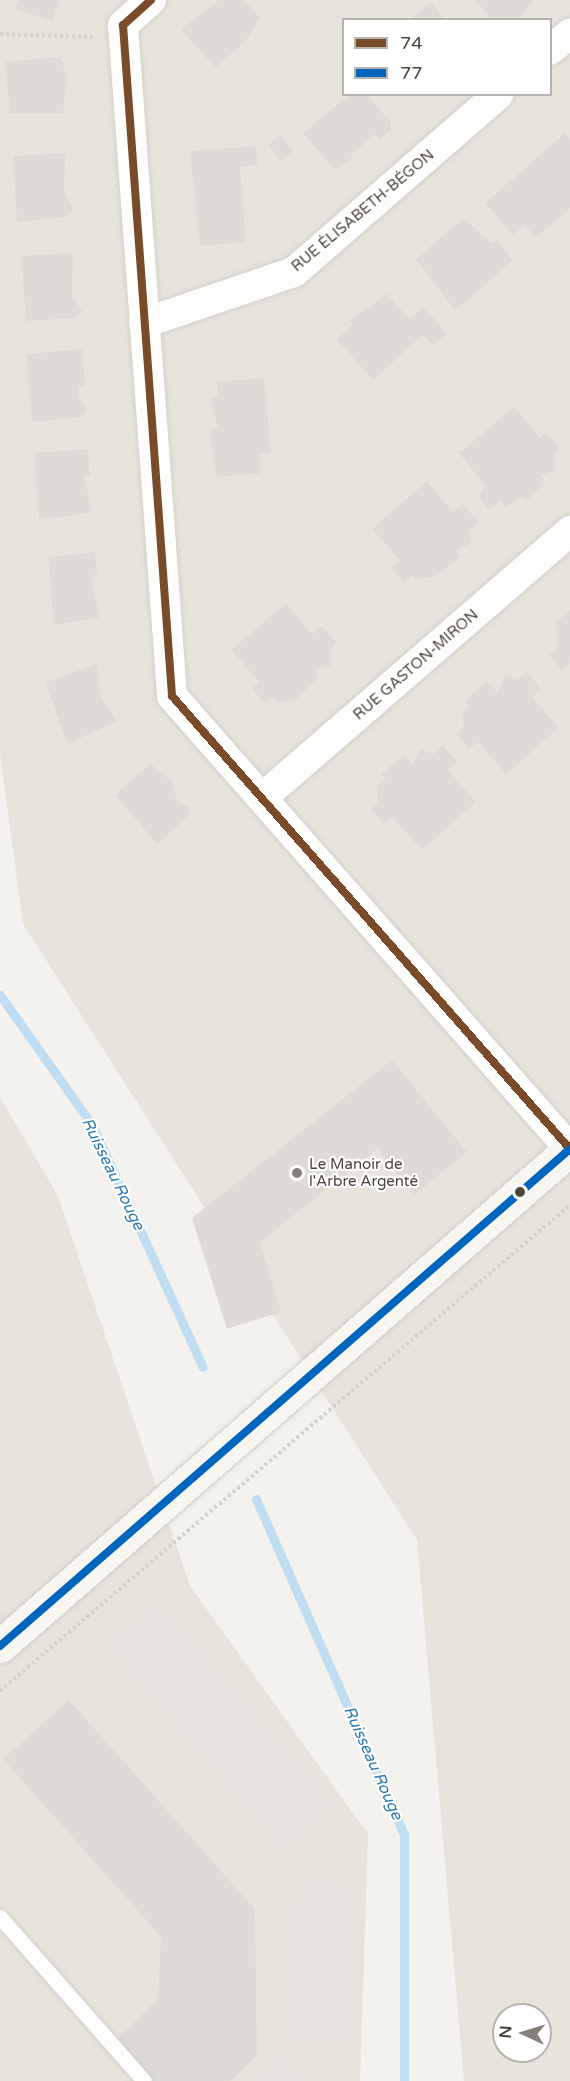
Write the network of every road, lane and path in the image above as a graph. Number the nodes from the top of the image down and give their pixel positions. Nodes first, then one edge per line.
1 (151, 0) edge
2 (0, 33) edge
3 (570, 33) edge
4 (124, 38) junction
5 (552, 48) edge
6 (497, 96) edge
7 (144, 323) junction
8 (570, 531) edge
9 (262, 798) junction
10 (570, 1149) edge
11 (570, 1205) edge
12 (0, 1646) edge
13 (0, 1691) edge
14 (0, 1917) edge
15 (144, 2081) edge

1 - 4 street
2 - 4 path
3 - 5 street
4 - 7 street
6 - 7 street, RUE ÉLISABETH-BÉGON
7 - 9 street
8 - 9 street, RUE GASTON-MIRON
9 - 10 street
10 - 12 street
11 - 13 path
14 - 15 lane

